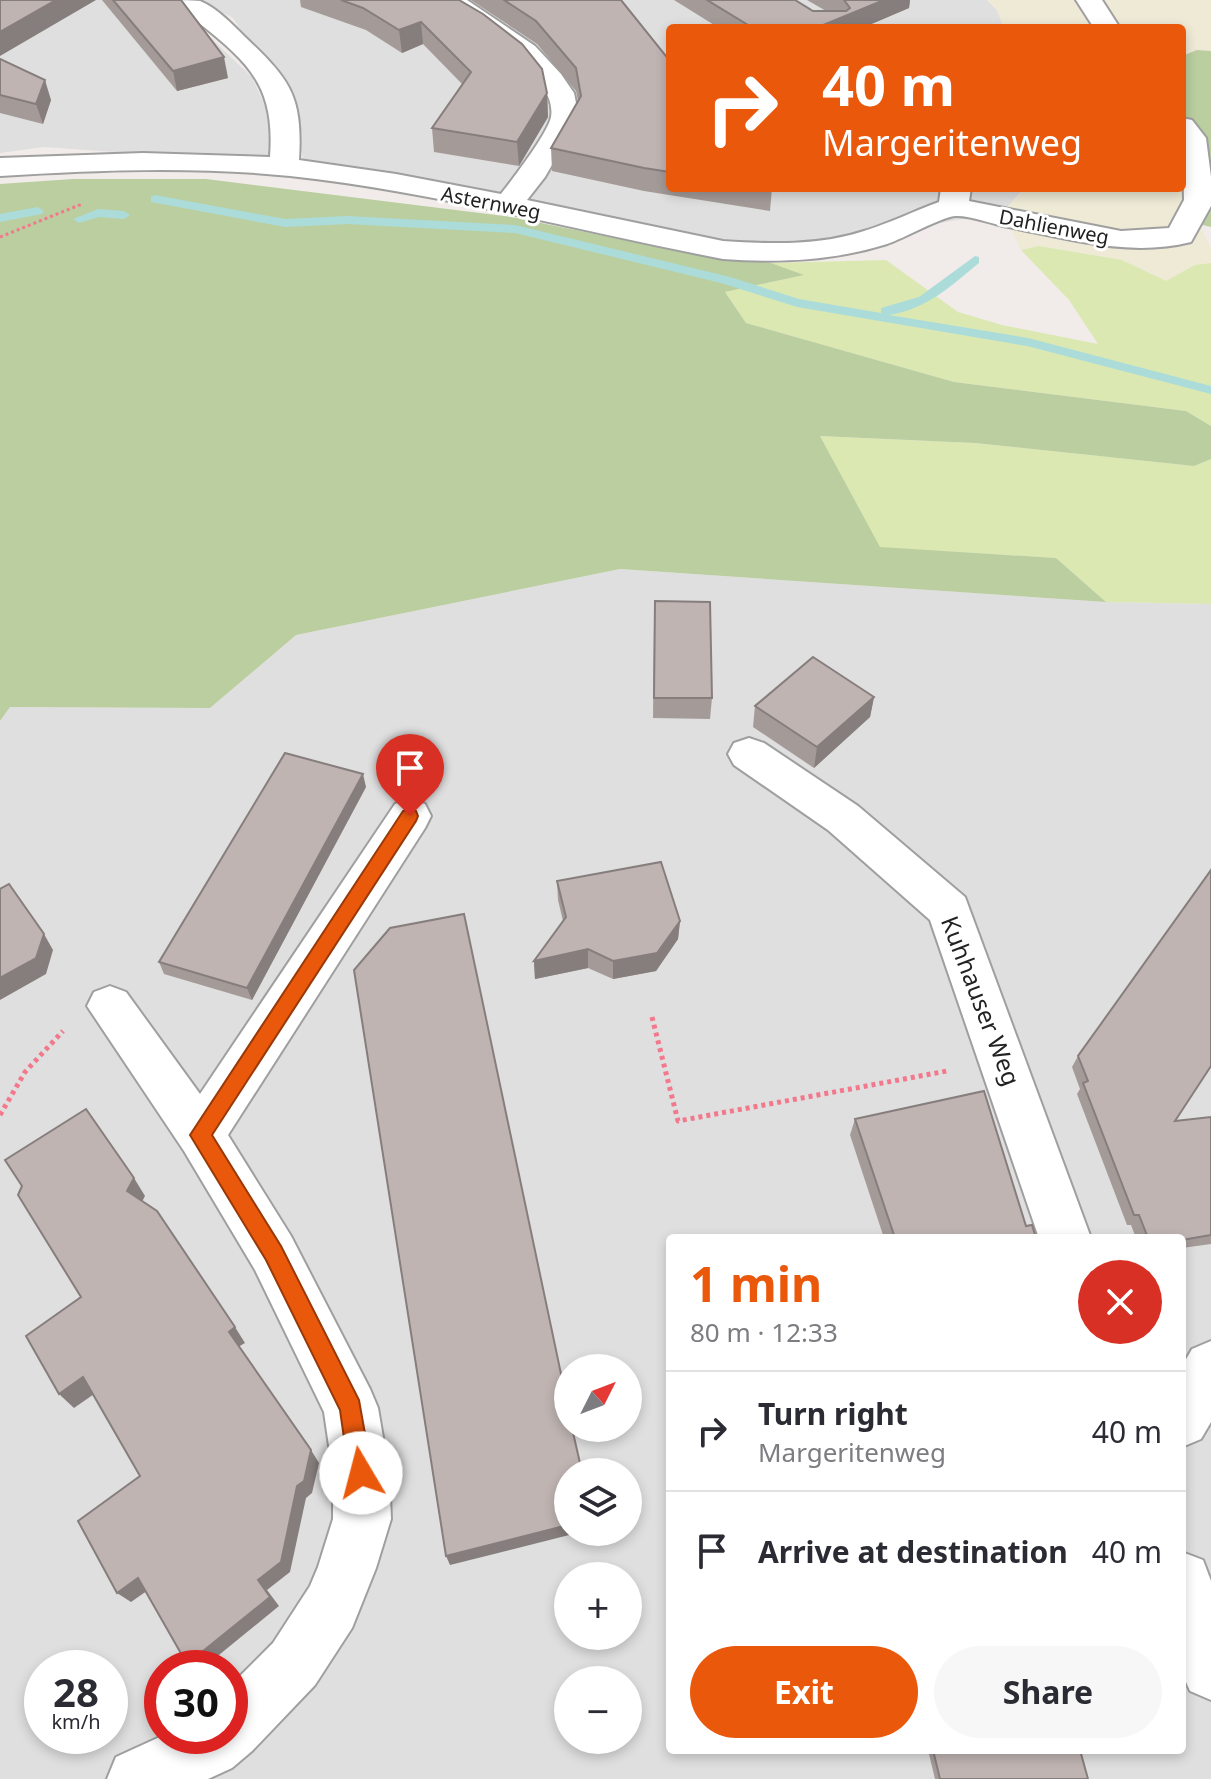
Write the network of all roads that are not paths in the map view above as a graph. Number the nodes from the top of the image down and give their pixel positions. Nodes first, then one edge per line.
1 (176, 0) edge
2 (447, 0) edge
3 (1089, 0) edge
4 (1104, 24) edge
5 (1186, 131) edge
6 (0, 167) edge
7 (284, 167) junction
8 (955, 198) edge
9 (507, 206) junction
10 (749, 754) dead end
11 (410, 816) dead end
12 (110, 1006) road end
13 (201, 1135) junction
14 (1064, 1234) edge
15 (1211, 1368) edge
16 (1186, 1413) edge
17 (1186, 1593) edge
18 (1211, 1670) edge
19 (248, 1711) edge
20 (193, 1754) edge
21 (138, 1779) edge

1 - 7 street
2 - 9 street
3 - 4 street
5 - 8 street, Dahlienweg
6 - 7 street, Asternweg
7 - 9 street, Asternweg
8 - 9 street, Asternweg
10 - 14 street, Kuhhauser Weg
11 - 13 street
12 - 13 street
13 - 19 street
15 - 16 street
17 - 18 street
20 - 21 street

